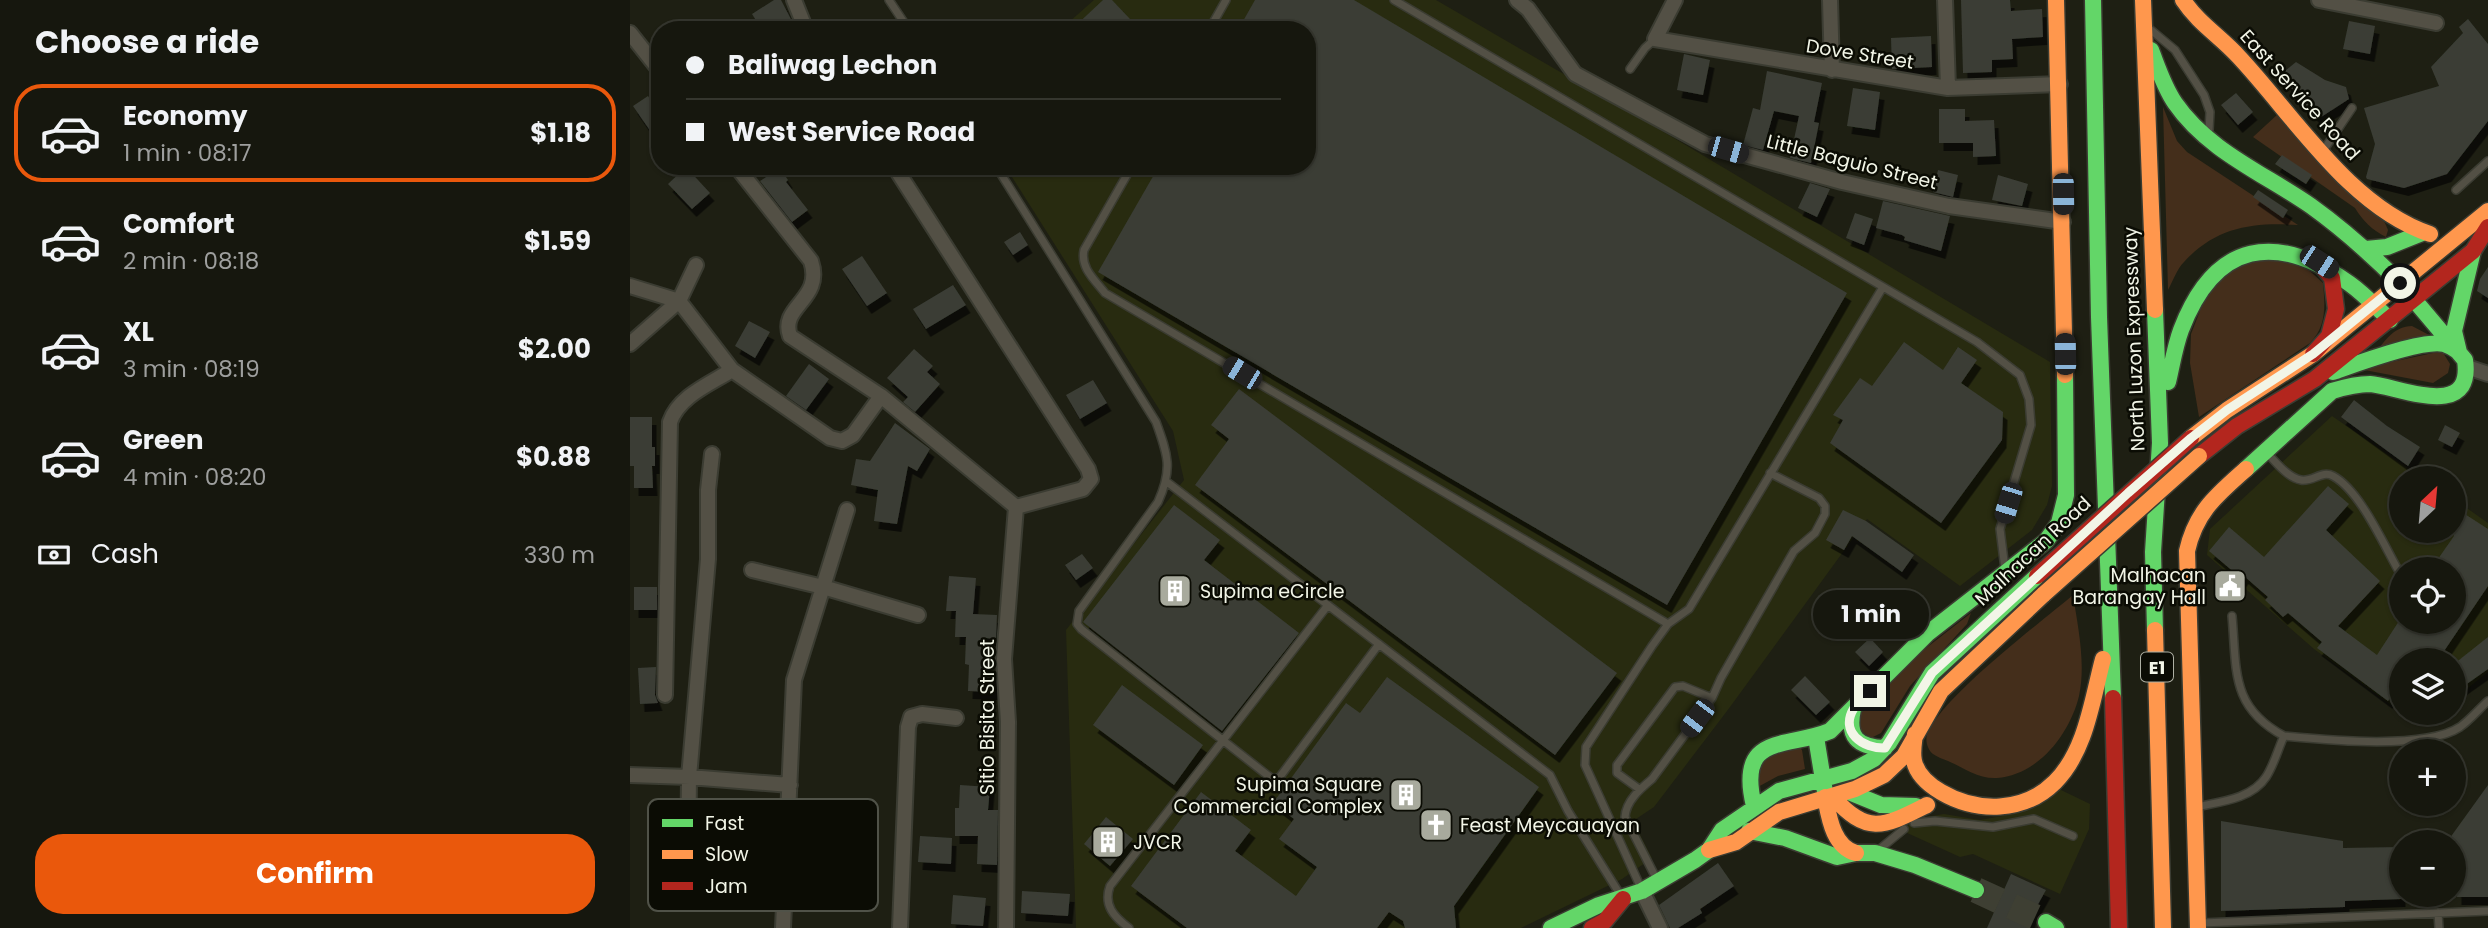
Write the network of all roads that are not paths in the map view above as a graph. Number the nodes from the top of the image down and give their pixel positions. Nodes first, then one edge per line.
1 (794, 0) edge
2 (889, 0) edge
3 (1226, 0) edge
4 (1394, 0) edge
5 (1517, 0) edge
6 (1675, 0) edge
7 (1830, 0) edge
8 (1944, 0) edge
9 (2056, 0) edge
10 (2093, 0) edge
11 (2143, 0) edge
12 (2183, 0) edge
13 (2319, 0) edge
14 (2367, 5) edge
15 (802, 21) edge
16 (903, 21) edge
17 (1214, 21) edge
18 (2144, 23) junction
19 (2436, 23) dead end
20 (630, 33) edge
21 (1655, 39) junction
22 (651, 60) edge
23 (1630, 69) dead end
24 (1832, 70) junction
25 (2060, 84) junction
26 (1948, 88) junction
27 (2352, 108) dead end
28 (2209, 141) junction
29 (2323, 152) junction
30 (2488, 160) edge
31 (743, 175) edge
32 (900, 175) edge
33 (1002, 175) edge
34 (1127, 175) edge
35 (2456, 190) dead end
36 (2488, 211) edge
37 (2390, 215) junction
38 (2063, 222) junction
39 (2488, 227) edge
40 (2422, 233) junction
41 (2459, 233) junction
42 (2400, 244) junction
43 (2366, 249) junction
44 (2473, 251) junction
45 (2319, 262) junction
46 (696, 265) dead end
47 (2400, 283) junction
48 (630, 286) edge
49 (1884, 287) junction
50 (2415, 299) junction
51 (679, 301) junction
52 (2375, 304) junction
53 (2390, 320) junction
54 (630, 344) edge
55 (2459, 352) junction
56 (2313, 354) junction
57 (2481, 369) edge
58 (732, 370) junction
59 (2315, 379) junction
60 (881, 396) junction
61 (2160, 443) junction
62 (2265, 452) junction
63 (712, 454) dead end
64 (1770, 473) junction
65 (1167, 482) junction
66 (1016, 507) junction
67 (847, 510) dead end
68 (2391, 557) edge
69 (752, 570) dead end
70 (2005, 573) junction
71 (823, 587) junction
72 (1328, 606) junction
73 (918, 615) dead end
74 (2232, 616) dead end
75 (2111, 623) junction
76 (1668, 624) junction
77 (1379, 644) junction
78 (665, 695) dead end
79 (1712, 698) junction
80 (2488, 701) edge
81 (1853, 709) junction
82 (956, 718) dead end
83 (1915, 734) junction
84 (2284, 736) junction
85 (1816, 737) junction
86 (1222, 740) junction
87 (1885, 748) junction
88 (630, 775) edge
89 (689, 777) junction
90 (1823, 779) junction
91 (790, 785) junction
92 (1639, 789) junction
93 (1849, 792) junction
94 (1829, 796) junction
95 (689, 799) edge
96 (789, 799) edge
97 (1952, 799) junction
98 (1927, 804) junction
99 (1754, 806) junction
100 (2194, 808) junction
101 (1935, 821) junction
102 (1749, 831) junction
103 (2073, 836) dead end
104 (1709, 850) junction
105 (1856, 853) junction
106 (1875, 853) junction
107 (1658, 882) junction
108 (1976, 890) tunnel mouth
109 (1642, 891) junction
110 (1623, 899) junction
111 (2488, 911) edge
112 (2438, 913) junction
113 (2198, 926) edge
114 (900, 928) edge
115 (1006, 928) edge
116 (1129, 928) edge
117 (1551, 928) edge
118 (1592, 928) edge
119 (1660, 928) edge
120 (2119, 928) edge
121 (2163, 928) edge
122 (2439, 928) edge

1 - 15 street
2 - 16 lane
3 - 17 lane
4 - 49 lane
5 - 38 street, Little Baguio Street
6 - 21 street
7 - 24 street
8 - 26 street
9 - 25 main road
10 - 75 main road, North Luzon Expressway / E1
11 - 18 main road, North Luzon Expressway / E1
12 - 29 main road, East Service Road
13 - 14 street
14 - 19 street
18 - 28 main road
18 - 28 lane
18 - 61 main road, North Luzon Expressway / E1
20 - 22 street
21 - 23 lane
21 - 24 street, Dove Street
24 - 26 street, Dove Street
25 - 26 street, Dove Street
25 - 38 main road
27 - 29 lane
28 - 43 main road
29 - 37 main road, East Service Road
30 - 35 lane
31 - 60 street
32 - 66 street
33 - 65 lane
34 - 76 lane
36 - 41 main road, Malhacan Road
37 - 40 main road, East Service Road
37 - 42 main road, East Service Road
38 - 70 main road
39 - 44 main road
40 - 41 main road, East Service Road
40 - 42 main road
41 - 47 main road, Malhacan Road
42 - 43 main road
42 - 47 main road, East Service Road
43 - 47 main road
44 - 50 main road, Malhacan Road
44 - 55 main road
45 - 52 main road
45 - 56 main road
45 - 61 main road
46 - 51 street
47 - 50 main road
47 - 52 main road, Malhacan Road
48 - 51 street
49 - 64 lane
49 - 70 lane
50 - 53 main road, Malhacan Road
50 - 55 main road
51 - 54 street
51 - 58 street
52 - 53 main road
52 - 56 main road, Malhacan Road
53 - 59 main road, Malhacan Road
55 - 57 main road
55 - 59 main road
56 - 87 main road, Malhacan Road, bridge
57 - 62 main road
58 - 60 street
58 - 78 street
59 - 83 main road, Malhacan Road, bridge
60 - 66 street
61 - 121 main road, North Luzon Expressway / E1
62 - 68 lane
62 - 100 main road
63 - 89 street
64 - 76 lane
64 - 79 lane
65 - 72 lane
65 - 86 lane
66 - 115 street, Sitio Bisita Street
67 - 71 street
69 - 71 street
70 - 81 main road
71 - 73 street
71 - 91 street
72 - 77 lane
72 - 86 lane
74 - 84 lane
75 - 97 main road
75 - 120 main road, North Luzon Expressway / E1
76 - 109 lane
77 - 86 lane
77 - 110 lane
79 - 92 lane
79 - 92 lane
80 - 84 lane
81 - 85 main road
81 - 87 main road
82 - 114 street
83 - 93 main road, Malhacan Road
83 - 97 main road
84 - 100 lane
85 - 90 main road
85 - 99 main road
86 - 116 lane
87 - 90 main road, Malhacan Road
88 - 89 street
89 - 91 street
89 - 95 street
90 - 93 main road
90 - 94 main road
90 - 99 main road, Malhacan Road
91 - 96 street
92 - 107 lane
93 - 94 main road, Malhacan Road
93 - 98 main road
94 - 98 main road
94 - 102 main road, Malhacan Road
94 - 105 main road
97 - 98 main road
98 - 101 lane
99 - 104 main road, Malhacan Road
100 - 113 main road
101 - 103 lane
101 - 106 lane
102 - 104 main road, Malhacan Road
102 - 105 main road
104 - 107 main road, Malhacan Road
105 - 106 main road
106 - 108 main road
107 - 109 main road, Malhacan Road
109 - 110 main road, Malhacan Road
109 - 119 street
110 - 117 main road, Malhacan Road
110 - 118 main road, Malhacan Road
111 - 112 lane
112 - 113 lane
112 - 122 lane

